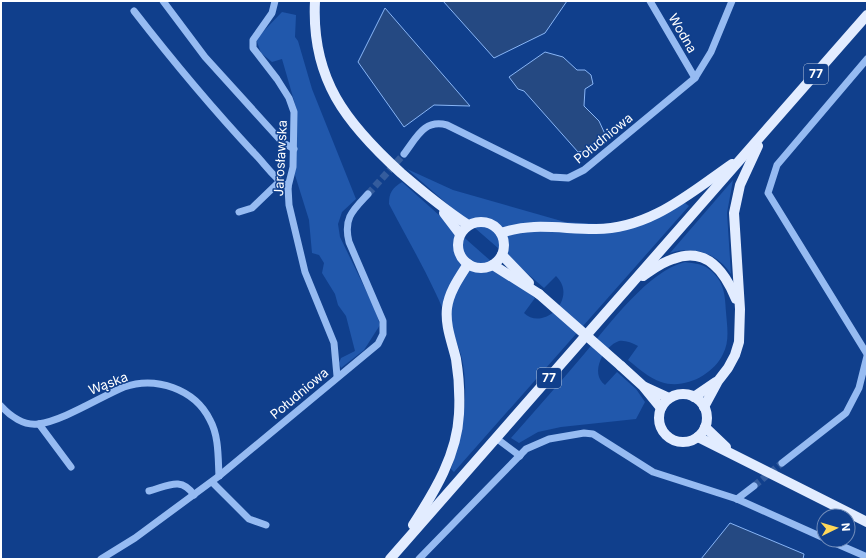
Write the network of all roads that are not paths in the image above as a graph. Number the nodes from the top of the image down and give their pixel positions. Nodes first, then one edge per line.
1 (163, 1) edge
2 (275, 1) edge
3 (315, 1) edge
4 (650, 1) edge
5 (732, 1) edge
6 (134, 11) dead end
7 (867, 15) edge
8 (867, 59) edge
9 (695, 78) junction
10 (765, 132) junction
11 (294, 149) junction
12 (404, 154) tunnel mouth
13 (745, 155) junction
14 (279, 182) junction
15 (288, 187) junction
16 (368, 194) tunnel mouth
17 (438, 205) junction
18 (239, 212) dead end
19 (468, 225) junction
20 (500, 233) junction
21 (460, 234) junction
22 (502, 255) junction
23 (468, 264) junction
24 (493, 265) junction
25 (634, 282) junction
26 (539, 294) junction
27 (740, 308) junction
28 (867, 355) edge
29 (337, 376) junction
30 (718, 381) junction
31 (643, 386) junction
32 (694, 397) junction
33 (669, 398) junction
34 (1, 406) edge
35 (704, 407) junction
36 (661, 408) junction
37 (39, 424) junction
38 (705, 426) junction
39 (698, 437) junction
40 (496, 438) junction
41 (731, 453) junction
42 (520, 456) junction
43 (782, 463) tunnel mouth
44 (71, 467) dead end
45 (220, 476) junction
46 (212, 482) junction
47 (754, 486) tunnel mouth
48 (149, 491) dead end
49 (194, 495) junction
50 (737, 499) junction
51 (867, 522) edge
52 (266, 525) dead end
53 (816, 534) edge
54 (846, 548) edge
55 (392, 557) edge
56 (867, 557) edge
57 (101, 559) edge
58 (419, 559) edge

1 - 11 street
2 - 11 street, Jarosławska
3 - 17 main road
4 - 9 street, Wodna
5 - 9 street, Południowa
6 - 14 street
7 - 10 main road, 77
8 - 28 street
9 - 12 street, Południowa
10 - 13 main road, 77
10 - 27 main road
11 - 15 street, Jarosławska
13 - 20 main road
13 - 25 main road, 77
14 - 15 street
14 - 18 street
15 - 29 street, Jarosławska
16 - 29 street, Południowa
17 - 19 main road
17 - 21 main road
19 - 20 main road
19 - 21 main road
20 - 22 main road
21 - 23 main road
22 - 24 main road
22 - 26 main road
23 - 24 main road
23 - 55 main road
24 - 26 main road
25 - 27 main road
25 - 40 main road, 77
26 - 31 main road, bridge
27 - 30 main road
28 - 43 street
29 - 45 street, Południowa
30 - 32 main road
30 - 35 main road
31 - 33 main road
31 - 36 main road
32 - 33 main road
32 - 35 main road
33 - 36 main road
34 - 37 street, Wąska
35 - 38 main road
36 - 39 main road
37 - 44 street
37 - 45 street, Wąska
38 - 39 main road
38 - 41 main road
39 - 41 main road
40 - 42 street
40 - 55 main road, 77
41 - 51 main road
42 - 50 street
42 - 58 street
45 - 46 street, Południowa
46 - 49 street, Południowa
46 - 52 street
47 - 50 street
48 - 49 street
49 - 57 street, Południowa
50 - 53 street
54 - 56 street

